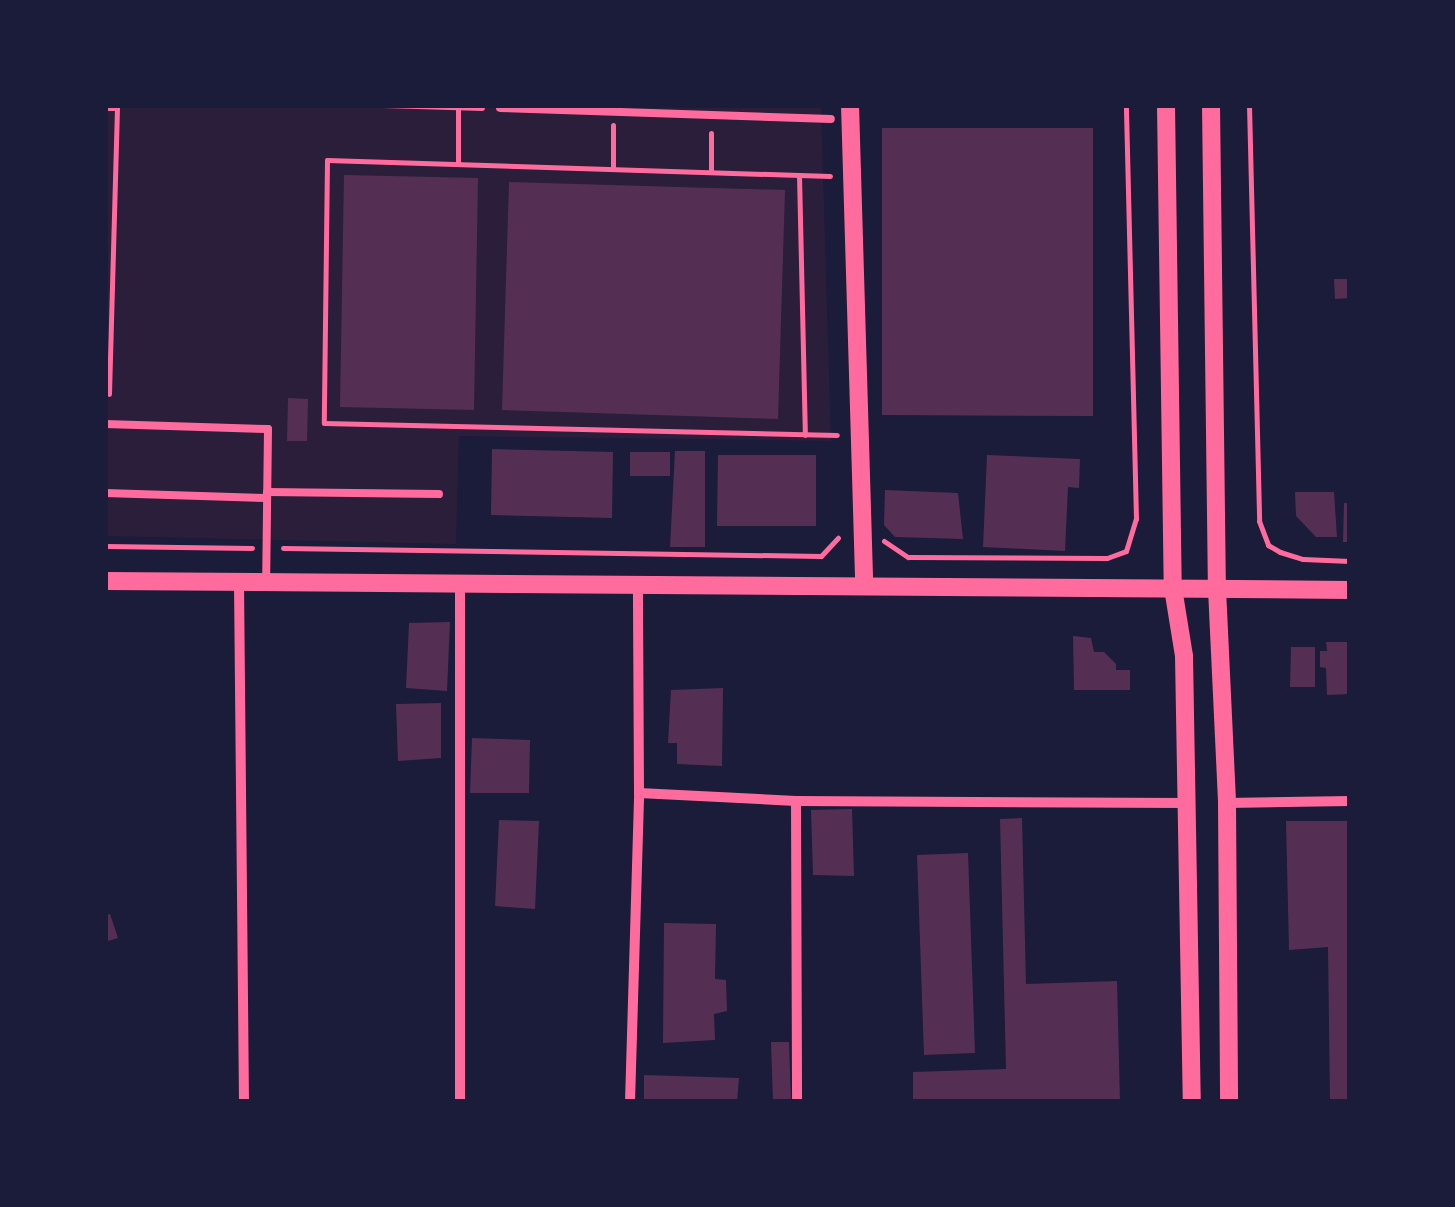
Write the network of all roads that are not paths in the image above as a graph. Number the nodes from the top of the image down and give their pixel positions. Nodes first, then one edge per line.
1 (850, 105) edge
2 (1166, 105) edge
3 (1211, 105) edge
4 (500, 108) road end
5 (831, 119) road end
6 (105, 424) edge
7 (105, 493) edge
8 (439, 494) dead end
9 (267, 496) junction
10 (105, 581) edge
11 (240, 582) junction
12 (266, 582) junction
13 (460, 584) junction
14 (638, 584) junction
15 (864, 586) junction
16 (1173, 588) junction
17 (1217, 589) junction
18 (1350, 590) edge
19 (639, 794) junction
20 (796, 800) junction
21 (1350, 802) edge
22 (1186, 803) junction
23 (1227, 803) junction
24 (244, 1102) edge
25 (460, 1102) edge
26 (630, 1102) edge
27 (797, 1102) edge
28 (1192, 1102) edge
29 (1229, 1102) edge

1 - 15 street
2 - 16 street
3 - 17 street
4 - 5 lane
6 - 9 lane
7 - 9 lane
8 - 9 lane
9 - 12 lane
10 - 11 street
11 - 12 street
11 - 24 street
12 - 13 street
13 - 14 street
13 - 25 street
14 - 15 street
14 - 19 street
15 - 16 street
16 - 17 street
16 - 22 street
17 - 18 street
17 - 23 street
19 - 20 street
19 - 26 street
20 - 22 street
20 - 27 street
21 - 23 street
22 - 28 street
23 - 29 street

